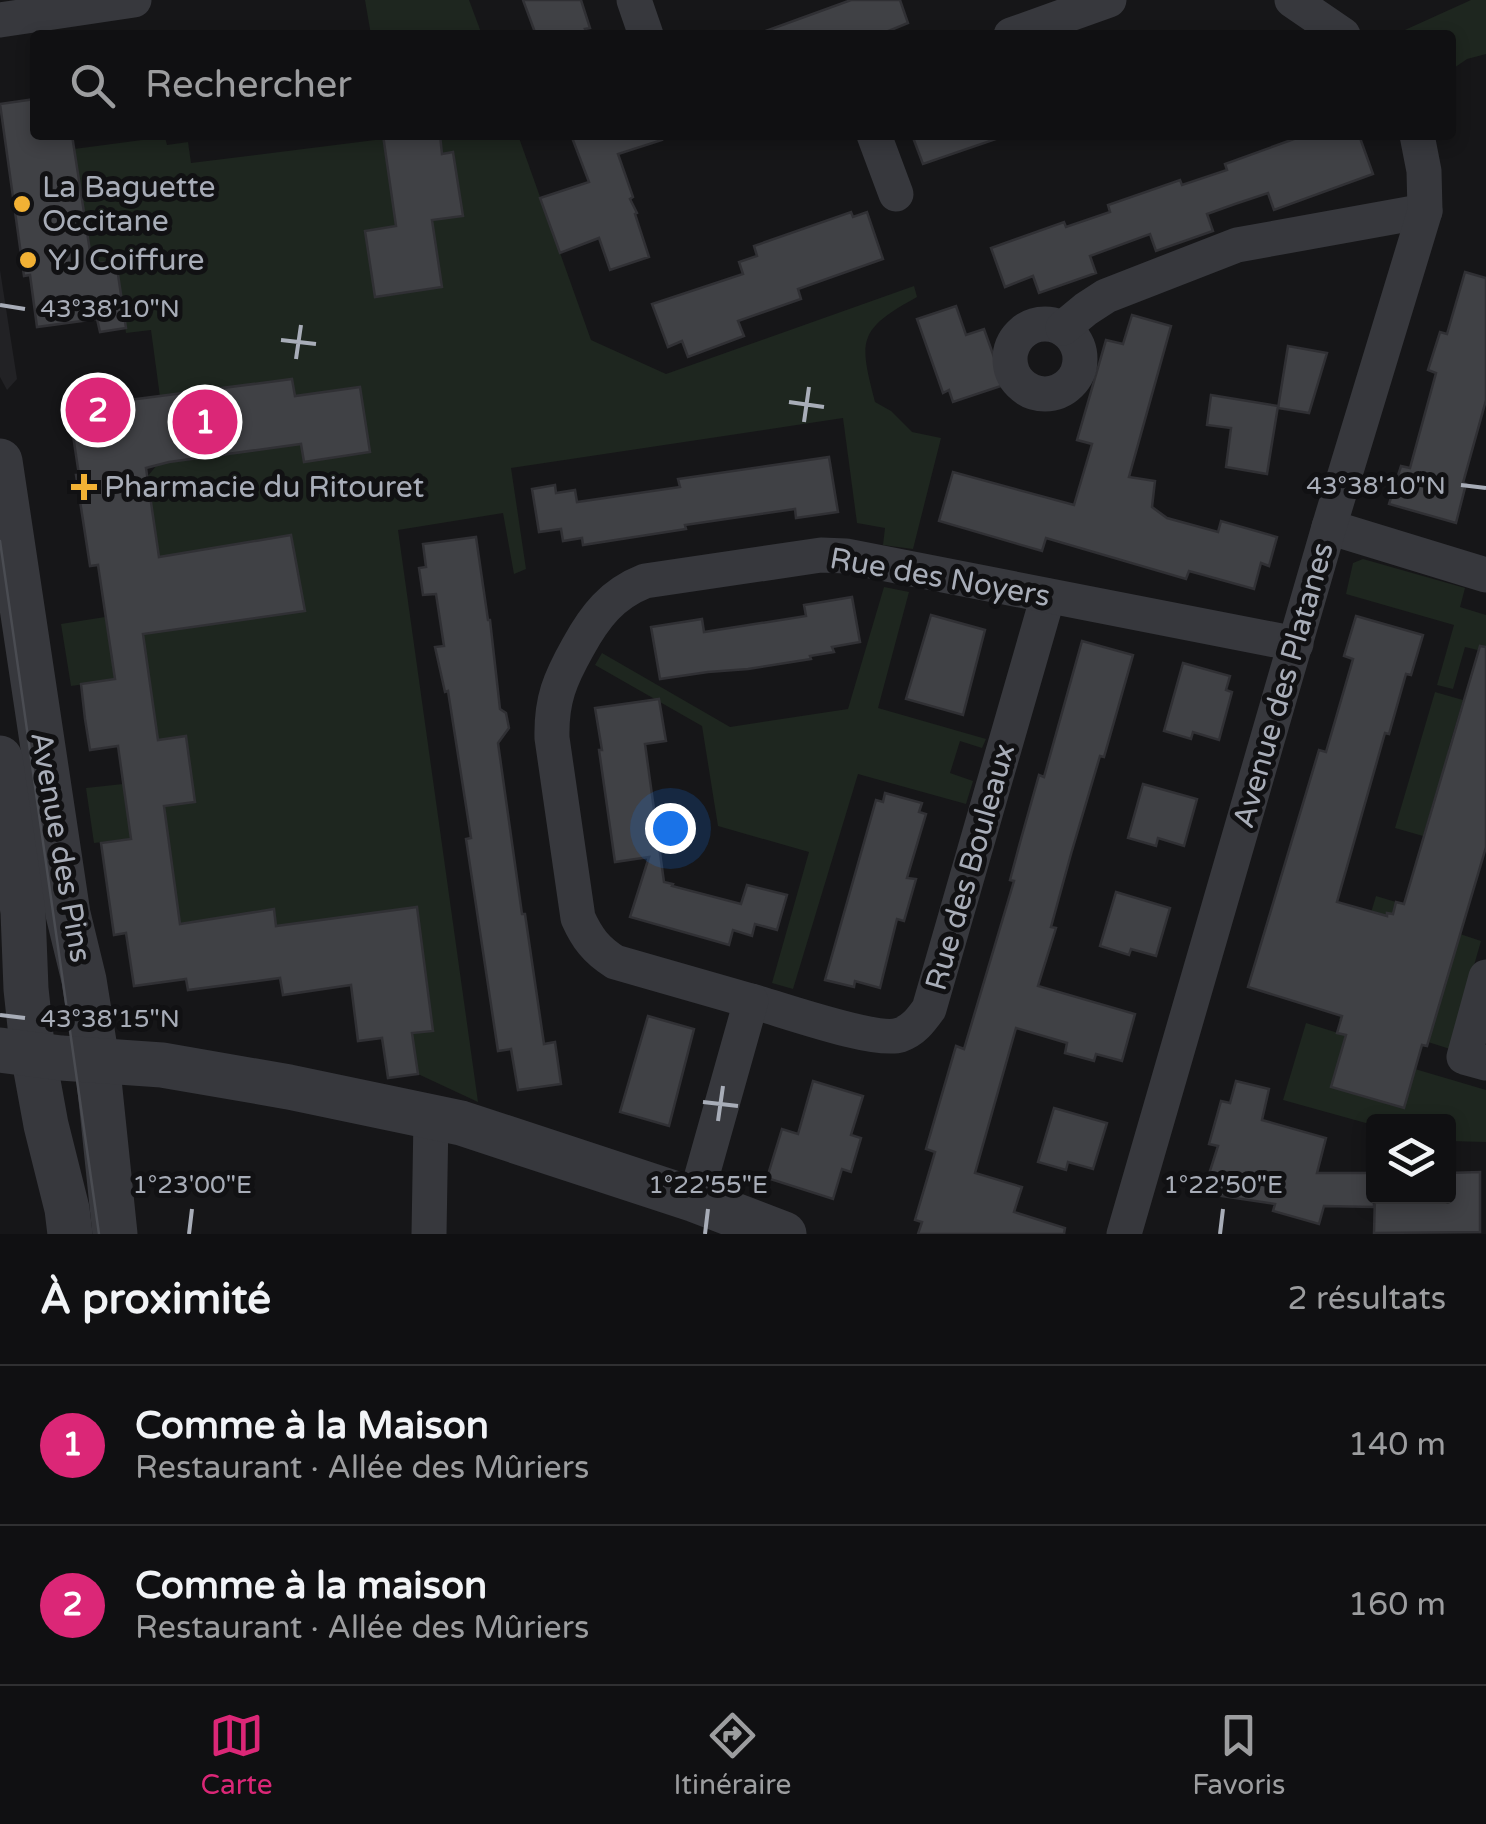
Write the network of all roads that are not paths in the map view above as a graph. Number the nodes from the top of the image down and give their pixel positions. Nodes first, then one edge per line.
1 (134, 0) edge
2 (634, 0) edge
3 (1109, 0) edge
4 (1292, 0) edge
5 (0, 20) edge
6 (644, 30) edge
7 (1025, 30) edge
8 (1336, 30) edge
9 (876, 140) edge
10 (1418, 140) edge
11 (896, 194) dead end
12 (1425, 211) junction
13 (1063, 328) dead end
14 (0, 461) edge
15 (1329, 527) junction
16 (1486, 575) edge
17 (1048, 596) junction
18 (1296, 644) junction
19 (0, 758) edge
20 (1486, 976) edge
21 (751, 1001) junction
22 (17, 1052) edge
23 (97, 1061) junction
24 (1486, 1063) edge
25 (432, 1117) junction
26 (695, 1200) junction
27 (70, 1234) edge
28 (115, 1234) edge
29 (429, 1234) edge
30 (784, 1234) edge
31 (1124, 1234) edge

1 - 5 street
2 - 6 street
3 - 7 street
4 - 8 street
9 - 11 street
10 - 12 street, Avenue des Platanes
12 - 13 street
12 - 15 street, Avenue des Platanes
14 - 23 street, Avenue des Pins
15 - 16 street
15 - 18 street, Avenue des Platanes
17 - 18 street, Rue des Noyers
17 - 21 street, Rue des Bouleaux
17 - 21 street, Rue des Noyers
18 - 31 street, Avenue des Platanes
19 - 22 street, Avenue des Pins
20 - 24 street
21 - 26 street
22 - 23 street
22 - 27 street, Avenue des Pins
23 - 25 street
23 - 28 street, Avenue des Pins
25 - 26 street
25 - 29 street
26 - 30 street

